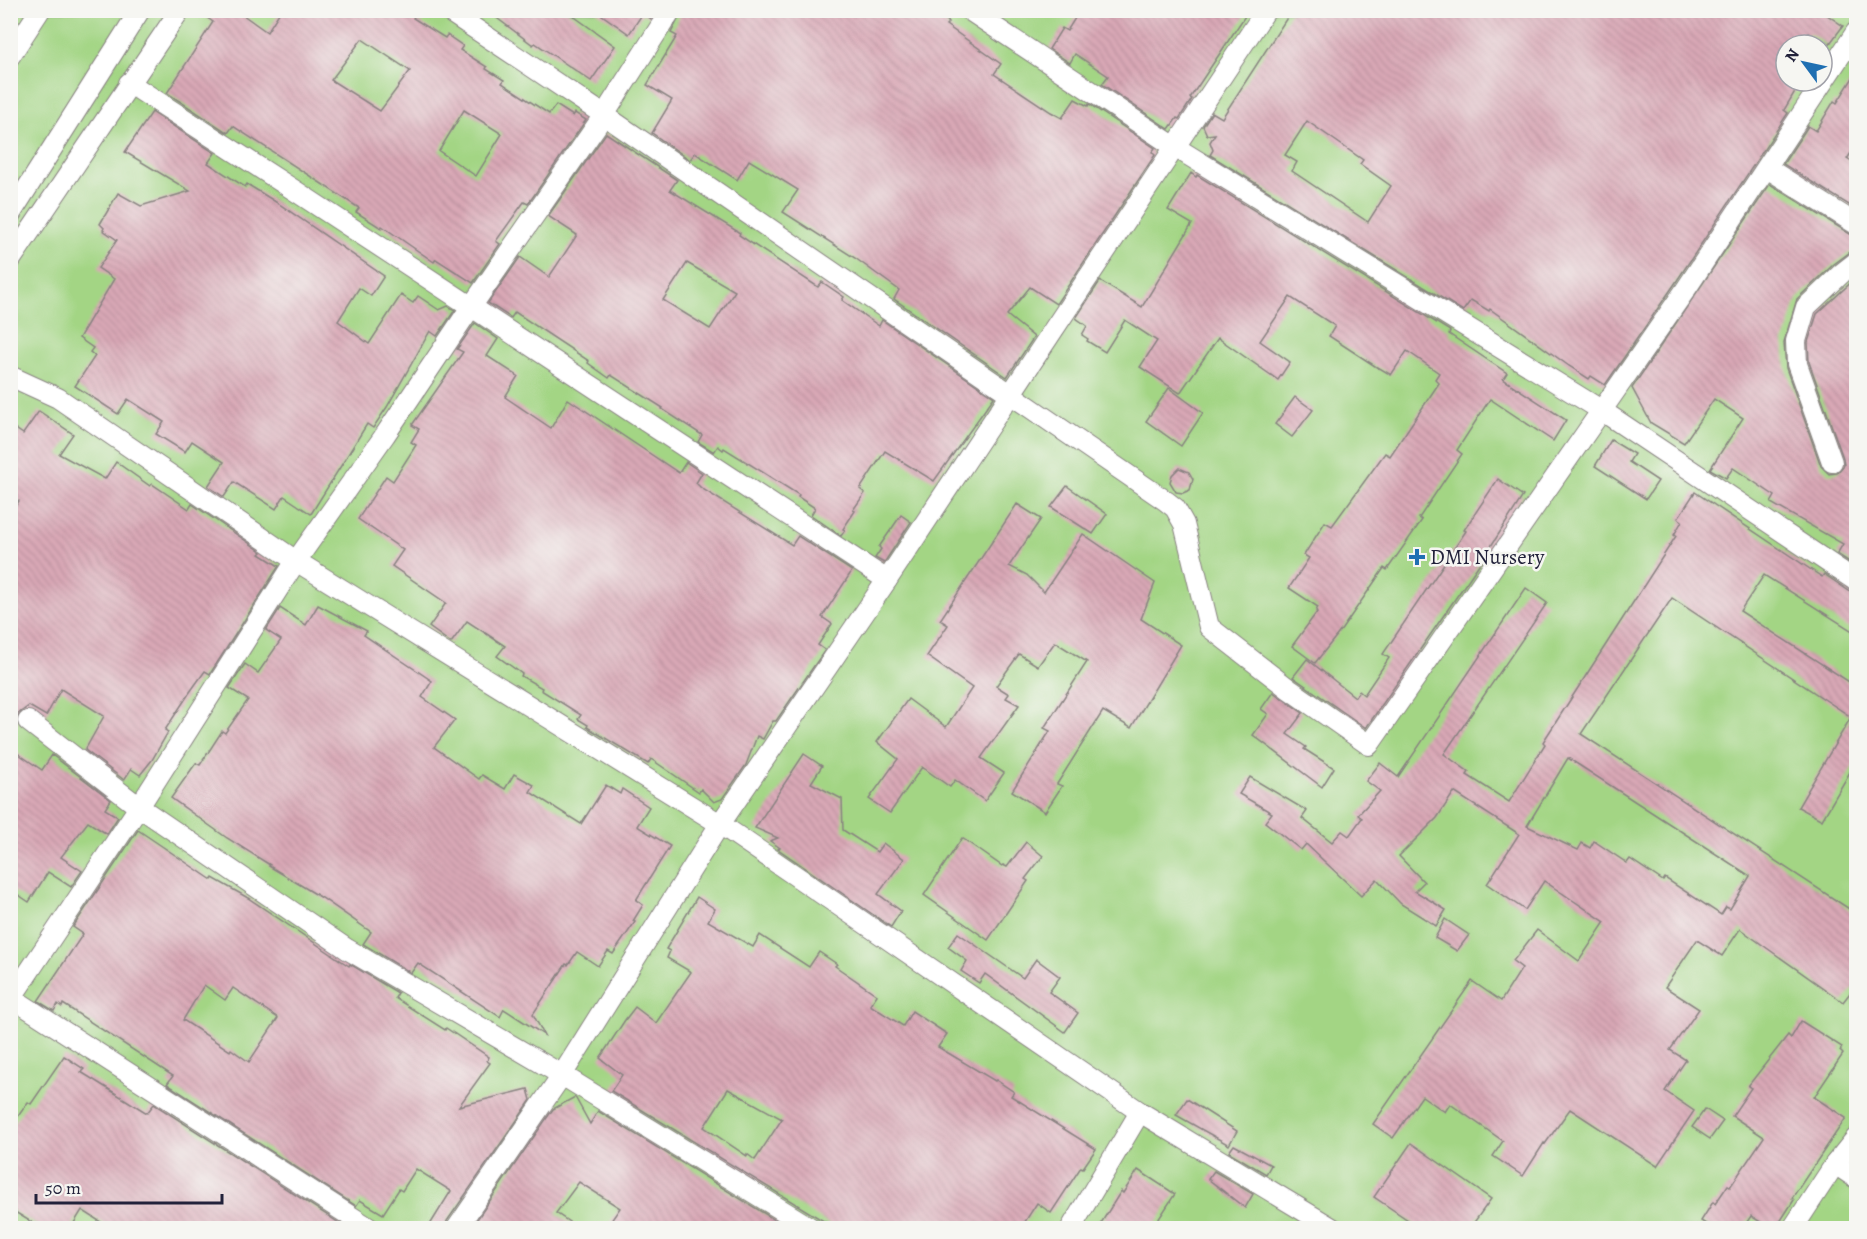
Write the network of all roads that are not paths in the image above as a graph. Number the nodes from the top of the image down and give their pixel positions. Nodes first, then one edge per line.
1 (40, 10) edge
2 (140, 10) edge
3 (180, 10) edge
4 (447, 10) edge
5 (671, 10) edge
6 (969, 10) edge
7 (1266, 10) edge
8 (1857, 32) edge
9 (10, 56) edge
10 (129, 83) junction
11 (604, 115) junction
12 (1175, 147) junction
13 (1767, 168) junction
14 (10, 215) edge
15 (1857, 224) edge
16 (10, 261) edge
17 (1857, 262) edge
18 (471, 306) junction
19 (10, 376) edge
20 (1011, 394) junction
21 (1601, 410) junction
22 (1832, 462) dead end
23 (296, 561) junction
24 (887, 580) junction
25 (1857, 582) edge
26 (28, 721) dead end
27 (139, 807) junction
28 (720, 824) junction
29 (11, 999) edge
30 (562, 1075) junction
31 (1140, 1112) junction
32 (1857, 1138) edge
33 (1835, 1164) junction
34 (1857, 1178) edge
35 (369, 1228) edge
36 (458, 1228) edge
37 (811, 1228) edge
38 (1071, 1228) edge
39 (1332, 1228) edge
40 (1793, 1228) edge

1 - 9 street
2 - 14 street
3 - 10 street
4 - 11 street
5 - 11 street
6 - 12 street
7 - 12 street
8 - 13 street
10 - 16 street
10 - 18 street
11 - 18 street
11 - 20 street
12 - 20 street
12 - 21 street
13 - 15 street
13 - 21 street
17 - 22 street
18 - 23 street
18 - 24 street
19 - 23 street
20 - 21 street
20 - 24 street
21 - 25 street
23 - 27 street
23 - 28 street
24 - 28 street
26 - 27 street
27 - 29 street
27 - 30 street
28 - 30 street
28 - 31 street
29 - 35 street
30 - 36 street
30 - 37 street
31 - 38 street
31 - 39 street
32 - 33 street
33 - 34 street
33 - 40 street

